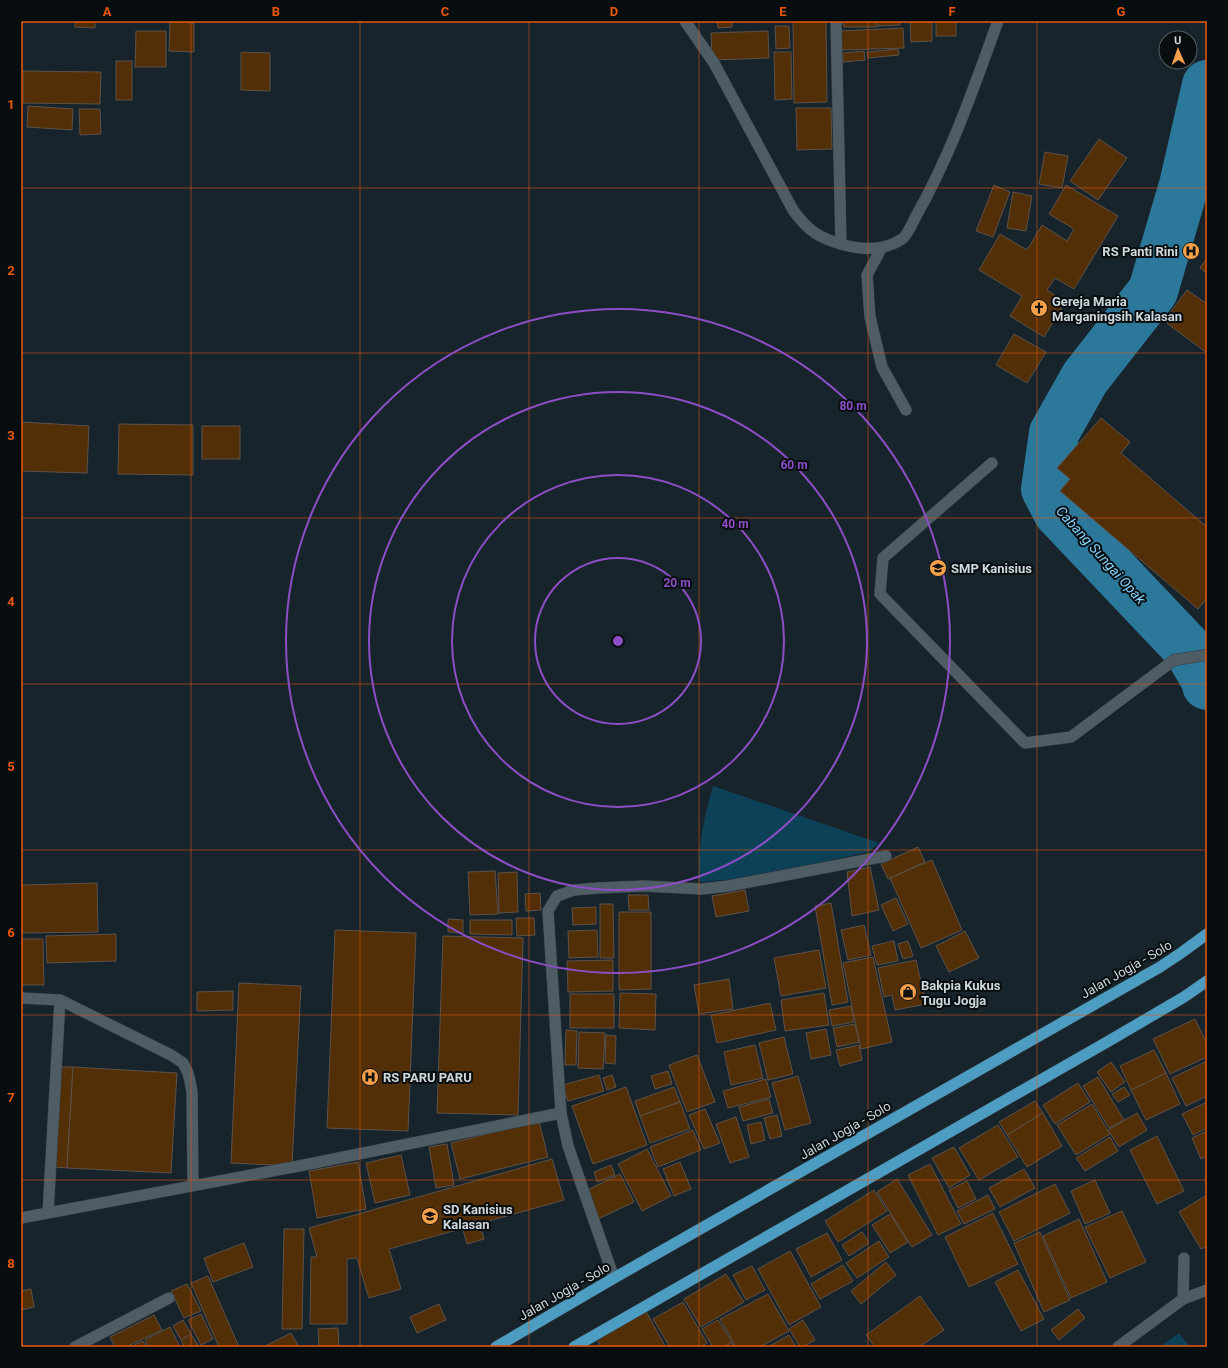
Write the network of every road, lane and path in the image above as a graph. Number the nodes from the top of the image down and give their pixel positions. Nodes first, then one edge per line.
1 (685, 21) edge
2 (836, 21) edge
3 (998, 21) edge
4 (841, 244) junction
5 (881, 249) junction
6 (906, 410) dead end
7 (992, 463) dead end
8 (1206, 655) edge
9 (886, 856) dead end
10 (1207, 934) edge
11 (1207, 981) edge
12 (21, 998) edge
13 (60, 1000) junction
14 (561, 1113) junction
15 (193, 1185) junction
16 (48, 1213) junction
17 (21, 1218) edge
18 (1184, 1258) dead end
19 (614, 1278) junction
20 (1207, 1290) edge
21 (169, 1298) dead end
22 (1183, 1299) junction
23 (75, 1347) edge
24 (496, 1347) edge
25 (574, 1347) edge
26 (1118, 1347) edge

1 - 4 street
2 - 4 street
3 - 5 street
4 - 5 street
5 - 6 street
7 - 8 street
9 - 14 street
10 - 19 highway, Jalan Jogja - Solo
11 - 25 highway
12 - 13 street
13 - 15 street
13 - 16 street
14 - 15 street
14 - 19 street
15 - 16 street
16 - 17 street
18 - 22 street
19 - 24 highway, Jalan Jogja - Solo
20 - 22 street
21 - 23 street
22 - 26 street

